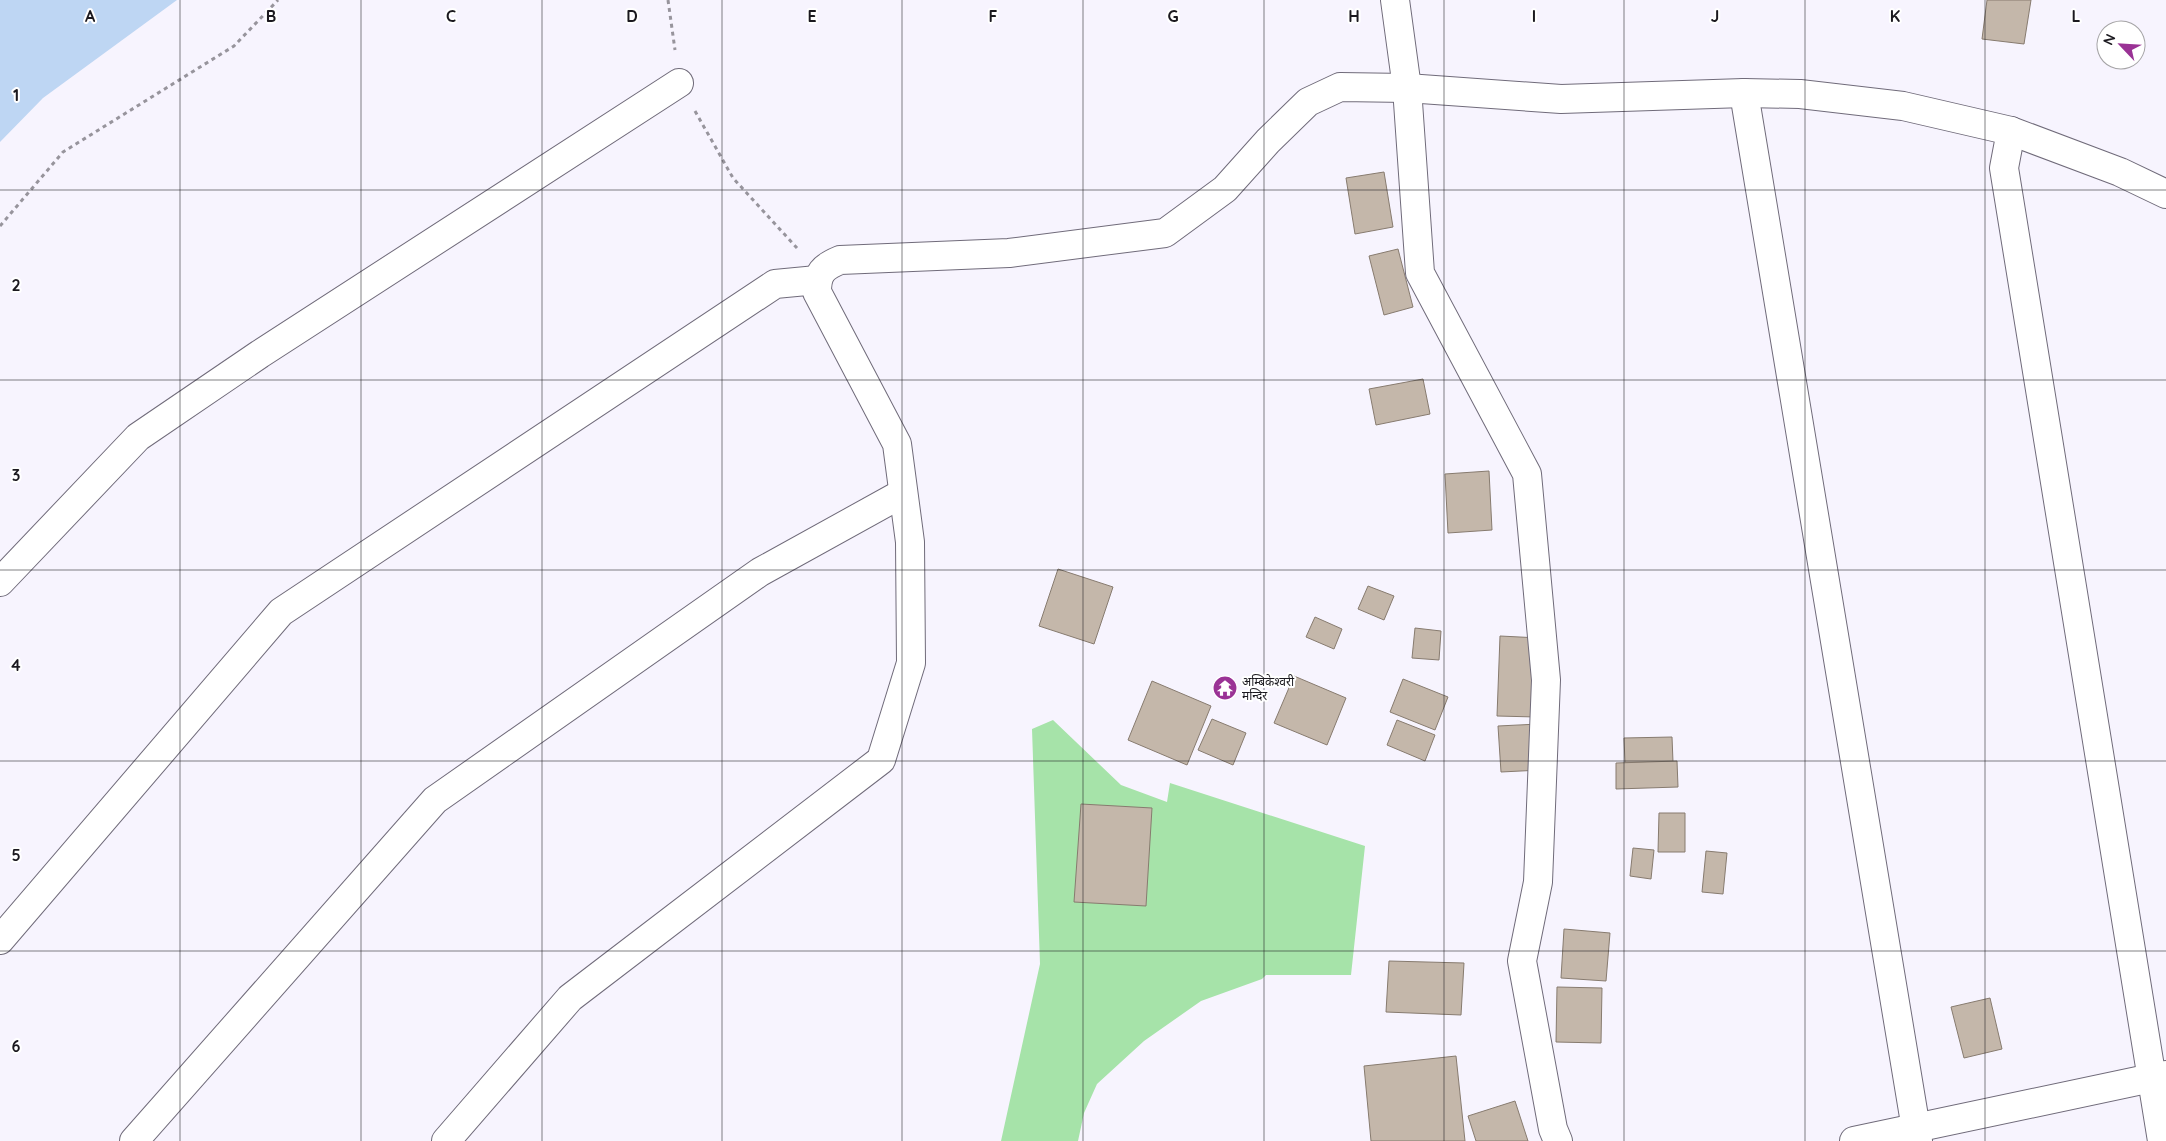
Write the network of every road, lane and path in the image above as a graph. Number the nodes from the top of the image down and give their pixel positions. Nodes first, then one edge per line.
1 (278, 0) edge
2 (668, 0) edge
3 (1395, 0) edge
4 (679, 83) junction
5 (1408, 88) junction
6 (1744, 93) junction
7 (2011, 131) junction
8 (2166, 194) edge
9 (0, 226) edge
10 (818, 276) junction
11 (903, 493) junction
12 (0, 582) edge
13 (0, 940) edge
14 (2159, 1077) edge
15 (1917, 1135) edge
16 (134, 1141) edge
17 (446, 1141) edge
18 (1558, 1141) edge
19 (1854, 1141) edge
20 (2162, 1141) edge

1 - 9 path
2 - 4 path
3 - 5 street
4 - 10 path
4 - 12 street
5 - 6 street
5 - 10 street
5 - 18 street
6 - 7 street
6 - 15 street
7 - 8 street
7 - 14 street
10 - 11 street
10 - 13 street
11 - 16 street
11 - 17 street
14 - 15 street
14 - 20 street
15 - 19 street

